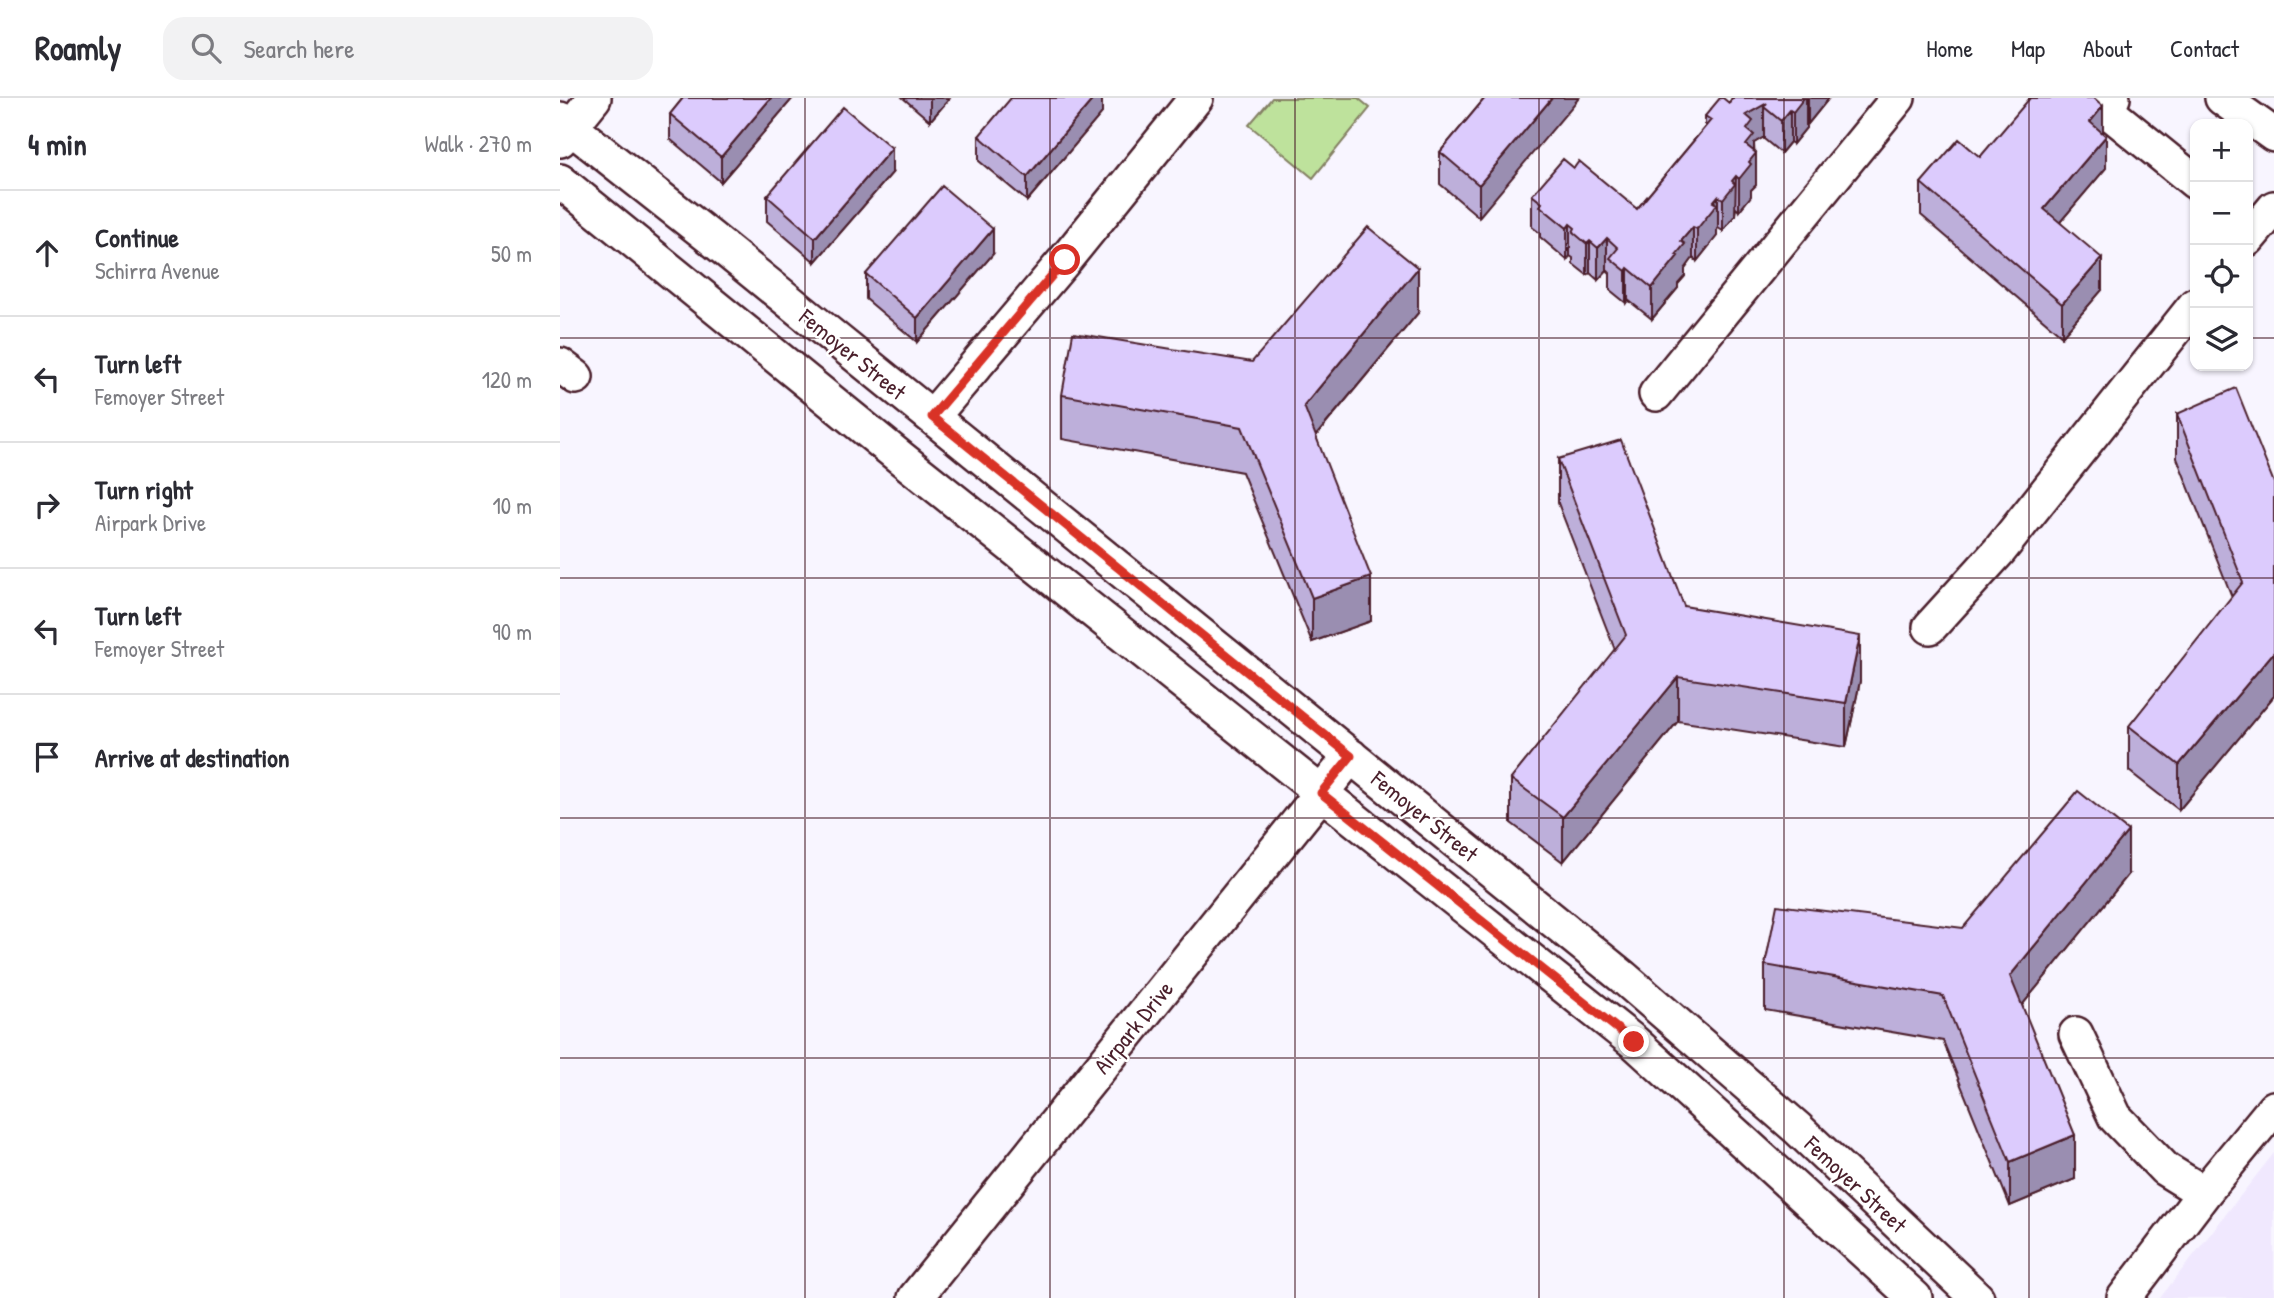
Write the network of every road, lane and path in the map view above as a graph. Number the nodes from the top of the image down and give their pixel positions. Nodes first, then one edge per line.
1 (594, 98) edge
2 (1196, 98) edge
3 (1898, 98) edge
4 (2113, 98) edge
5 (2222, 98) edge
6 (564, 129) edge
7 (2274, 135) edge
8 (2190, 178) edge
9 (560, 181) edge
10 (2193, 308) edge
11 (1656, 394) dead end
12 (932, 417) junction
13 (1930, 627) dead end
14 (1351, 756) junction
15 (1321, 793) junction
16 (2076, 1034) dead end
17 (2274, 1108) edge
18 (2204, 1193) junction
19 (915, 1298) edge
20 (1915, 1298) edge
21 (1977, 1298) edge
22 (2124, 1298) edge

1 - 6 street
2 - 12 street
3 - 11 street
4 - 8 street
5 - 7 street
6 - 12 street, Femoyer Street
9 - 15 street, Femoyer Street
10 - 13 street
12 - 14 street, Femoyer Street
14 - 15 street, Airpark Drive
14 - 21 street, Femoyer Street
15 - 19 street, Airpark Drive
15 - 20 street, Femoyer Street
16 - 18 street
17 - 18 street
18 - 22 street

